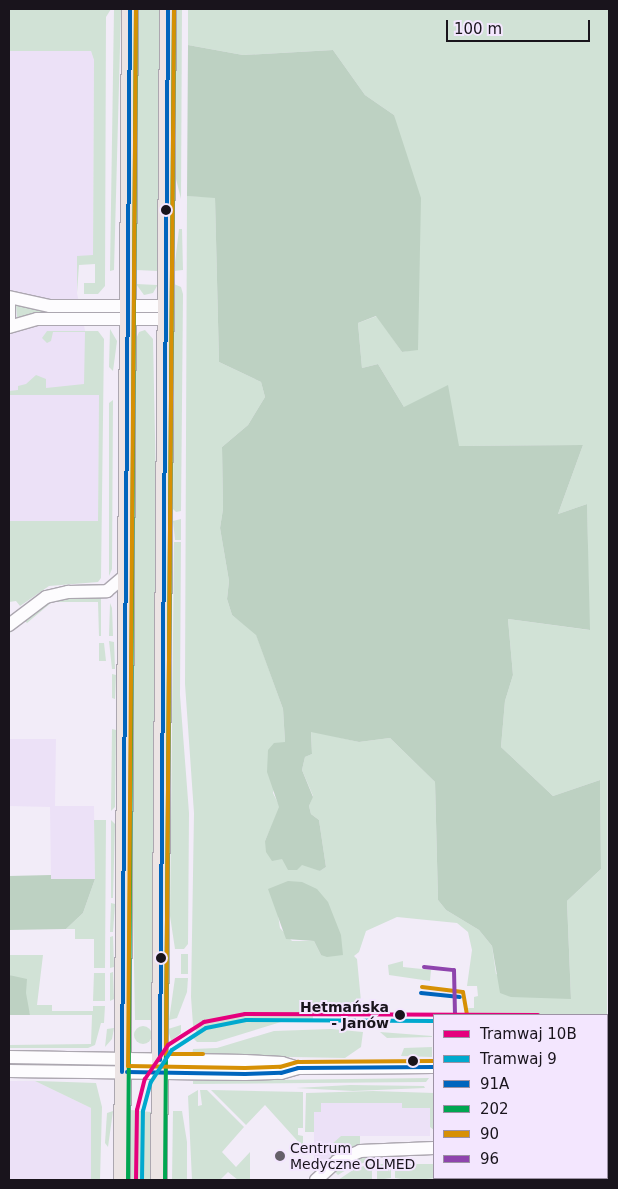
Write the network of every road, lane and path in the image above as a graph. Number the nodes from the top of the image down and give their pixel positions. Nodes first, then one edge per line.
1 (130, 9) edge
2 (168, 9) edge
3 (9, 297) edge
4 (9, 304) edge
5 (127, 312) junction
6 (166, 312) junction
7 (9, 319) edge
8 (9, 327) edge
9 (125, 576) junction
10 (107, 591) junction
11 (125, 611) junction
12 (9, 625) edge
13 (9, 1057) edge
14 (122, 1064) junction
15 (160, 1067) junction
16 (433, 1067) edge
17 (9, 1071) edge
18 (433, 1148) edge
19 (122, 1180) edge
20 (159, 1180) edge
21 (316, 1180) edge

1 - 5 main road
2 - 6 main road
3 - 5 street
4 - 7 street
5 - 6 street
5 - 8 street
5 - 9 main road
6 - 15 main road
9 - 10 street
9 - 11 main road
10 - 11 street
10 - 12 street
11 - 14 main road
13 - 14 street
14 - 15 street
14 - 17 street
14 - 19 main road
15 - 16 street
15 - 20 main road
18 - 21 street

